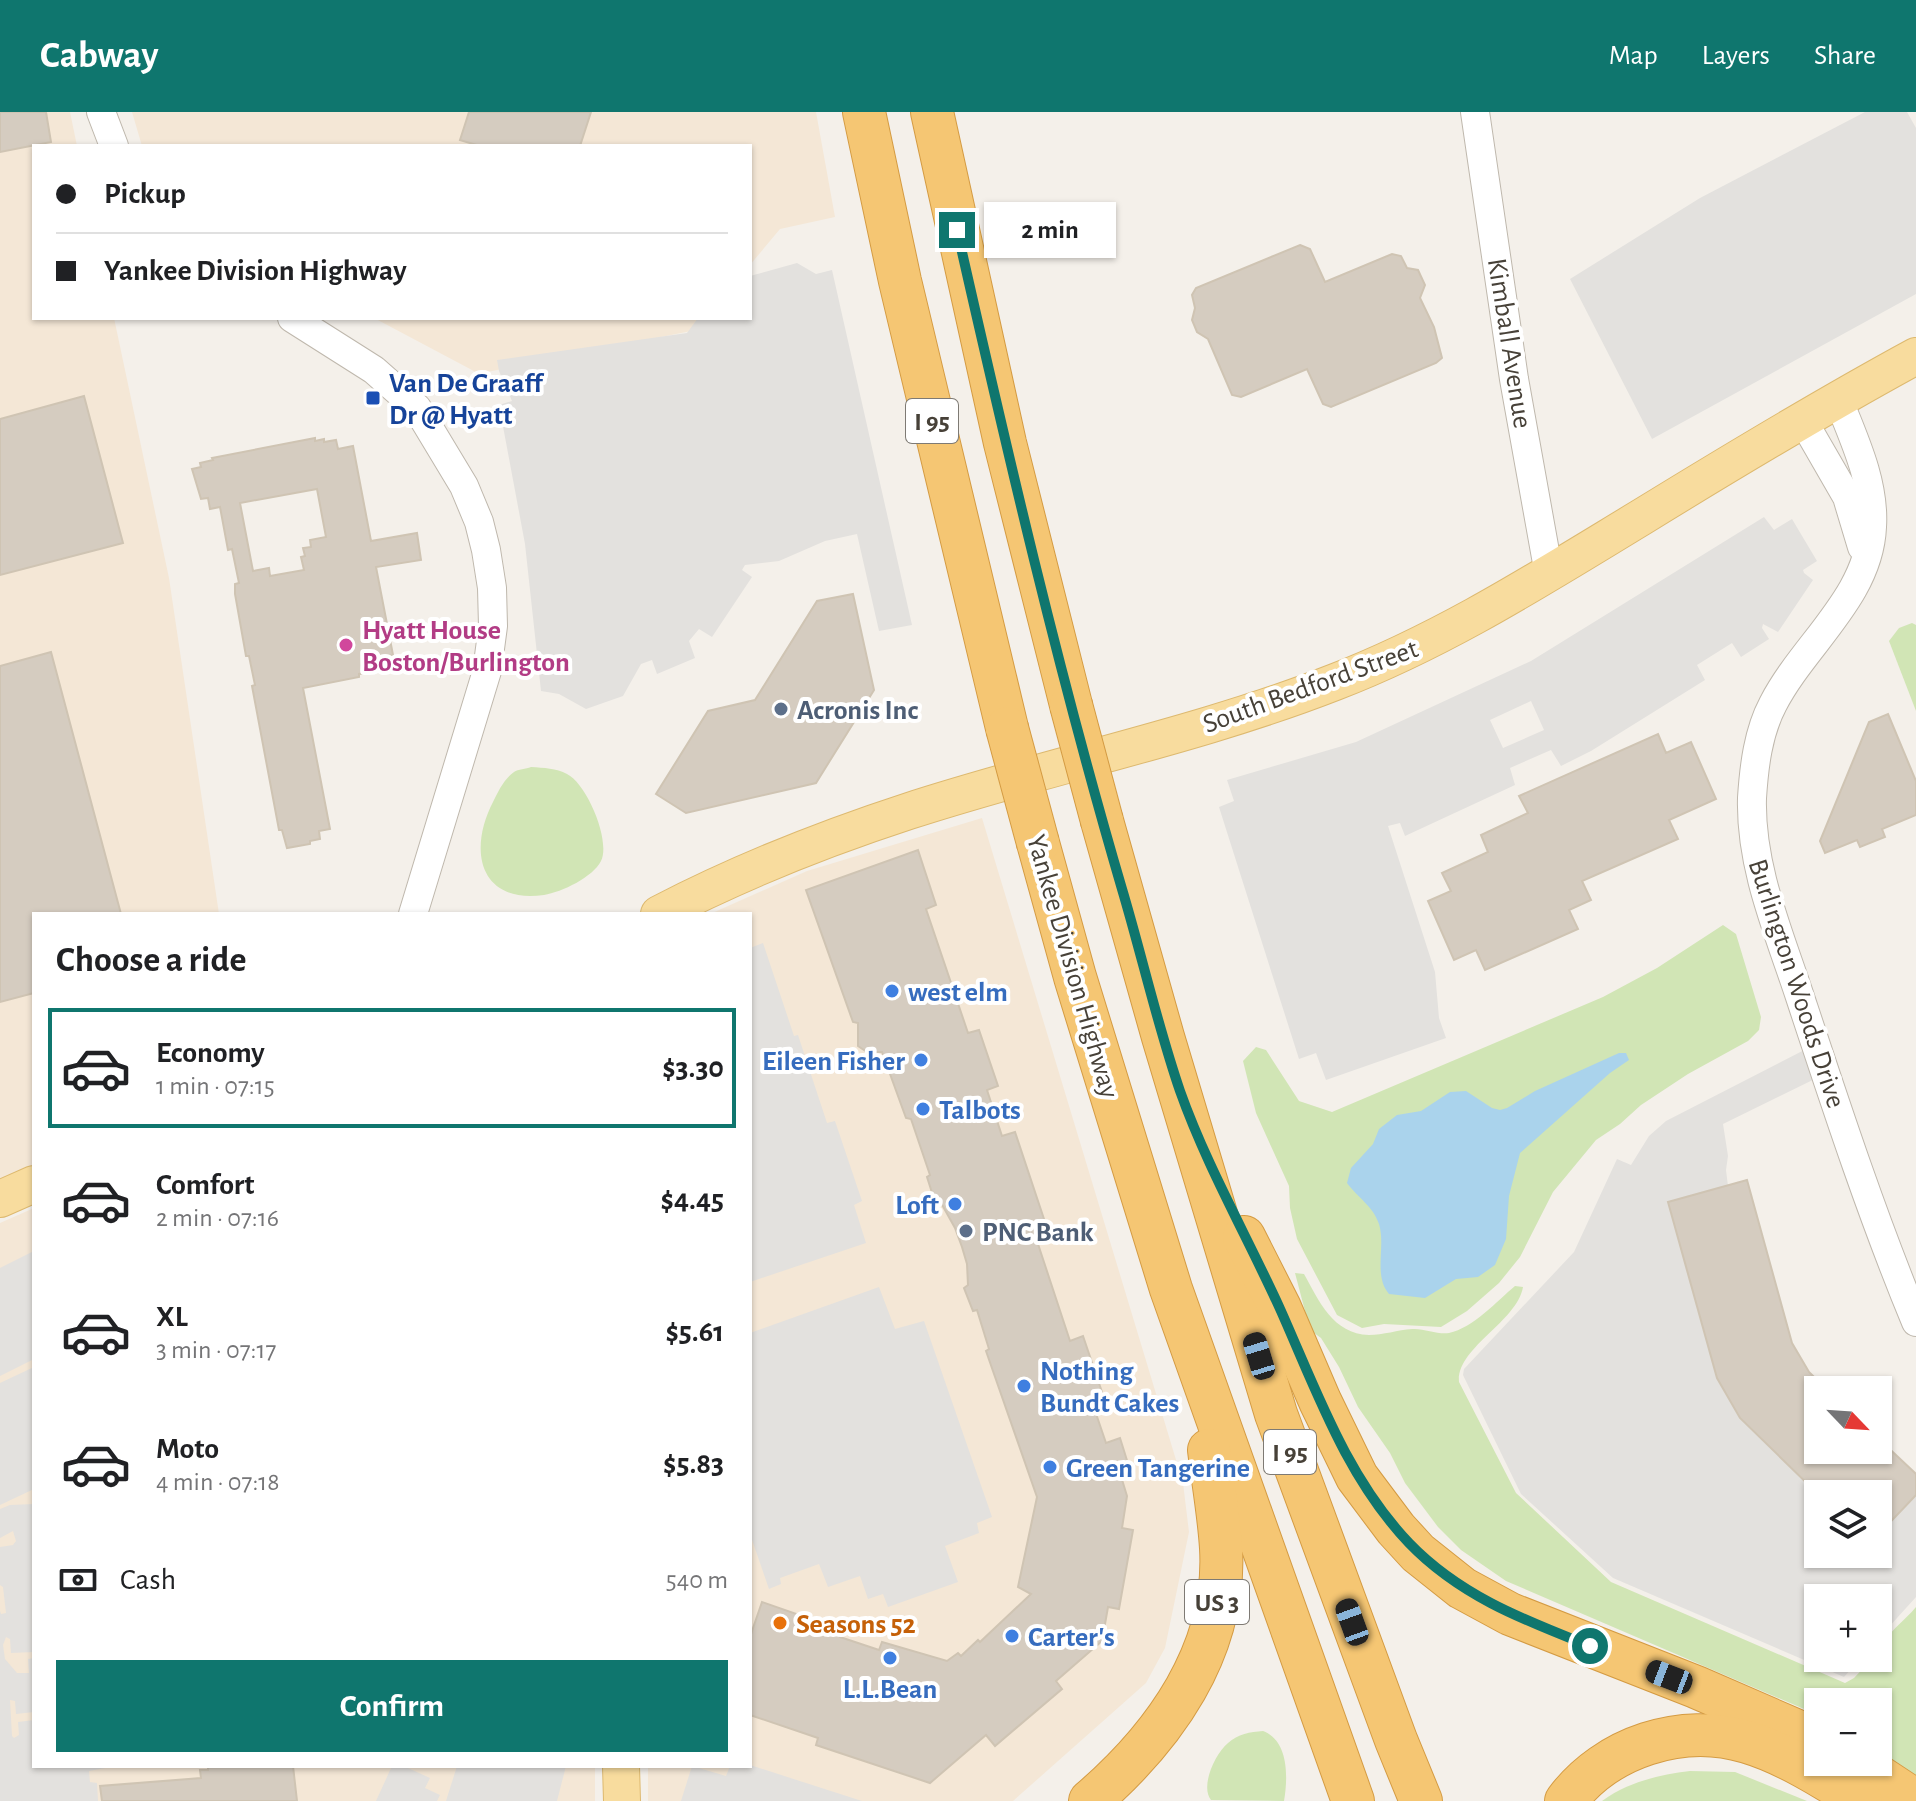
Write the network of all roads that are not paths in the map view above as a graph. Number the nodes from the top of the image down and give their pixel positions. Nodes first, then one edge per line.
1 (101, 112) edge
2 (864, 112) edge
3 (932, 112) edge
4 (1475, 112) edge
5 (113, 144) edge
6 (295, 320) edge
7 (1916, 356) edge
8 (1838, 399) junction
9 (1802, 419) junction
10 (1863, 566) junction
11 (1549, 574) junction
12 (414, 912) edge
13 (663, 912) edge
14 (1182, 1095) junction
15 (32, 1185) edge
16 (0, 1199) edge
17 (1916, 1322) edge
18 (1196, 1361) junction
19 (1804, 1734) edge
20 (621, 1768) edge
21 (1878, 1776) edge
22 (622, 1801) edge
23 (1090, 1801) edge
24 (1353, 1801) edge
25 (1421, 1801) edge
26 (1566, 1801) edge
27 (1861, 1801) edge
28 (1916, 1801) edge

1 - 5 street
2 - 18 highway, Yankee Division Highway / I 95, bridge
3 - 14 highway, I 95, bridge
4 - 11 street, Kimball Avenue
6 - 12 street
7 - 8 main road, South Bedford Street
8 - 9 main road, South Bedford Street
8 - 10 street, Burlington Woods Drive
9 - 10 street
9 - 11 main road, South Bedford Street
10 - 17 street, Burlington Woods Drive
11 - 13 main road, South Bedford Street
14 - 19 highway
14 - 25 highway, I 95
15 - 16 main road
18 - 23 highway, US 3
18 - 24 highway, Yankee Division Highway / I 95
20 - 22 main road
21 - 28 highway
26 - 27 highway

